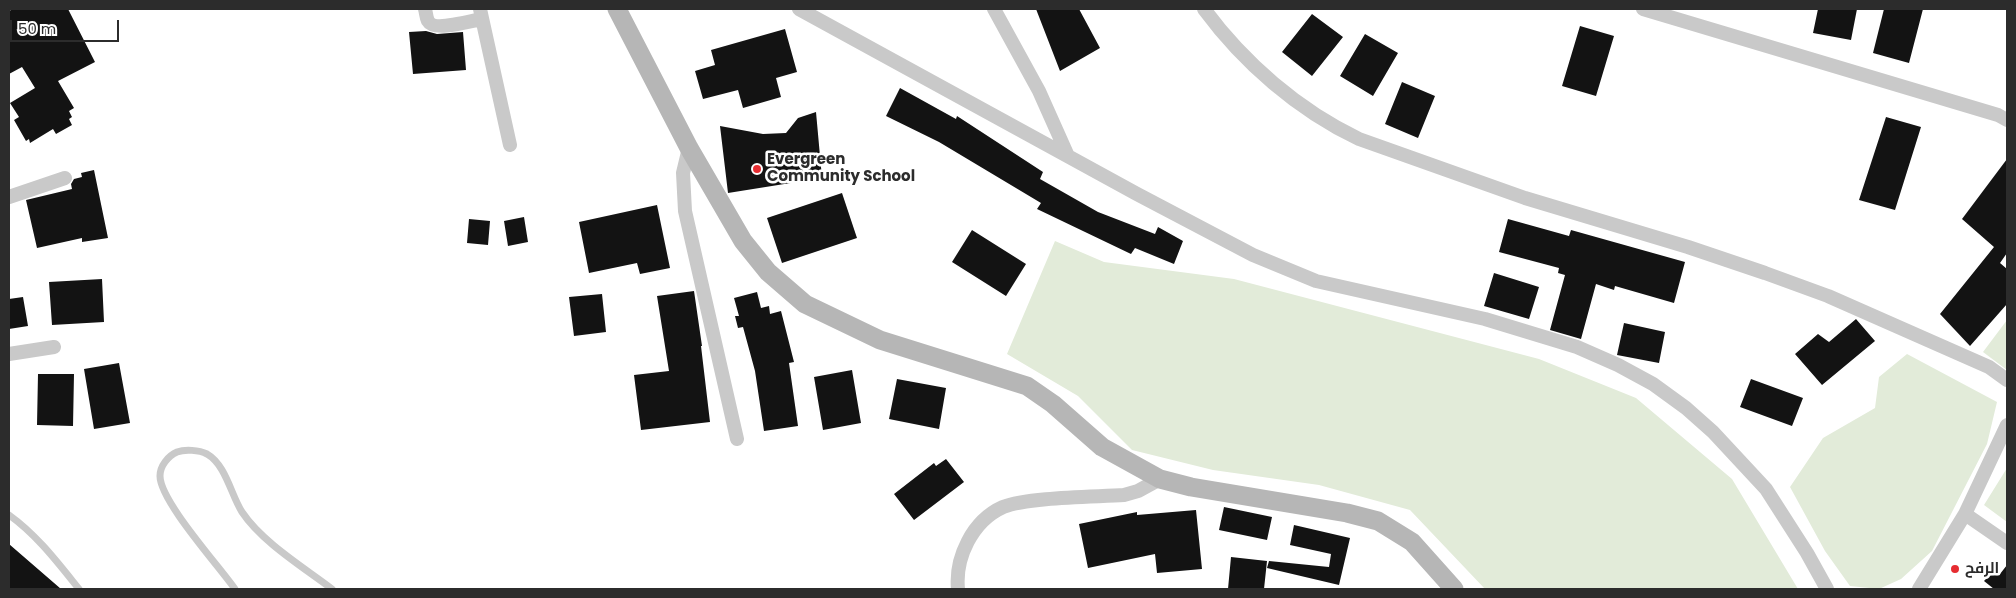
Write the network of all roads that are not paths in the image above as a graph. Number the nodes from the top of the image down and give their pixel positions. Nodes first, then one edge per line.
1 (425, 9) edge
2 (617, 9) edge
3 (800, 9) edge
4 (994, 9) edge
5 (1204, 9) edge
6 (1643, 9) edge
7 (481, 14) edge
8 (2007, 120) edge
9 (510, 145) dead end
10 (689, 148) junction
11 (1068, 156) junction
12 (65, 178) dead end
13 (9, 197) edge
14 (54, 347) dead end
15 (9, 354) edge
16 (2007, 380) edge
17 (2007, 425) edge
18 (737, 439) dead end
19 (1160, 479) junction
20 (1965, 514) junction
21 (9, 515) edge
22 (2007, 543) edge
23 (79, 589) edge
24 (235, 589) edge
25 (332, 589) edge
26 (958, 589) edge
27 (1454, 589) edge
28 (1827, 589) edge
29 (1919, 589) edge

1 - 7 street
2 - 10 street
3 - 11 street
4 - 11 street
5 - 16 street
6 - 8 street
7 - 9 street
10 - 18 street
10 - 19 street
11 - 28 street
12 - 13 street
14 - 15 street
17 - 20 street
19 - 26 street
19 - 27 street
20 - 22 street
20 - 29 street
21 - 23 lane
24 - 25 lane

